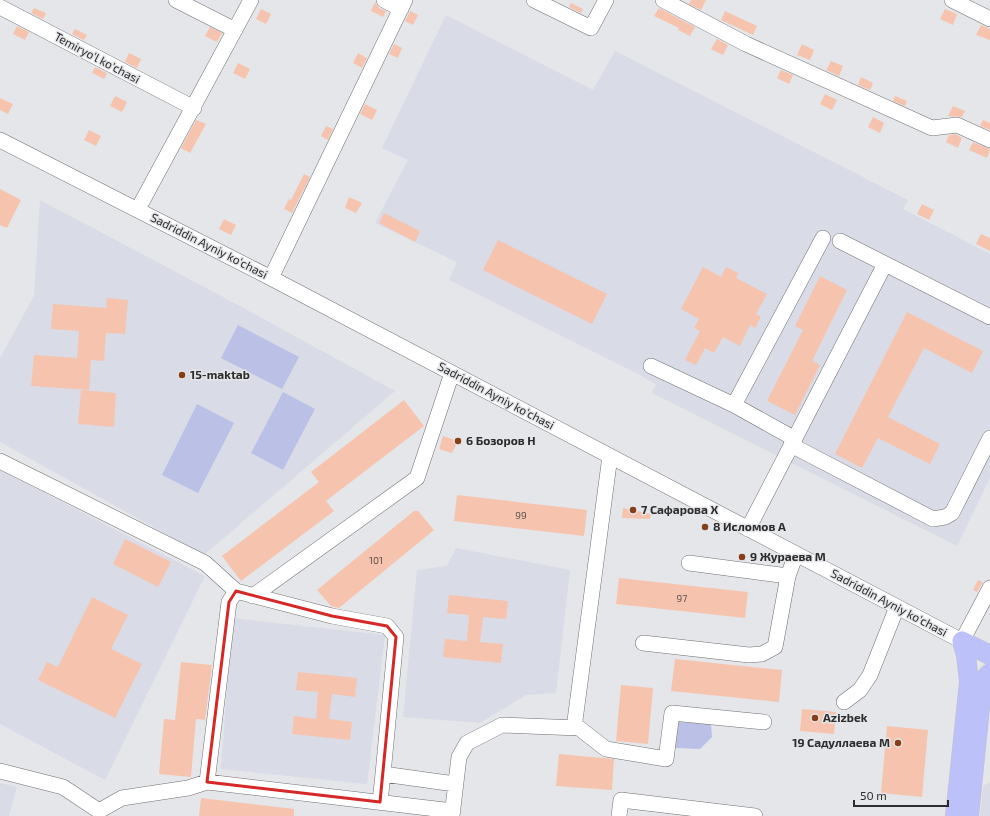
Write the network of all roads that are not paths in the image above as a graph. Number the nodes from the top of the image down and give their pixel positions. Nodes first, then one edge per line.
1 (176, 0) edge
2 (251, 0) edge
3 (384, 0) edge
4 (534, 0) edge
5 (606, 0) edge
6 (663, 0) edge
7 (952, 0) edge
8 (403, 4) edge
9 (0, 7) edge
10 (990, 19) edge
11 (235, 30) junction
12 (194, 108) junction
13 (0, 140) edge
14 (990, 140) edge
15 (138, 209) junction
16 (823, 238) dead end
17 (840, 241) dead end
18 (885, 264) junction
19 (271, 278) junction
20 (990, 316) edge
21 (651, 366) dead end
22 (452, 374) junction
23 (734, 406) junction
24 (990, 438) edge
25 (793, 442) junction
26 (610, 456) junction
27 (0, 460) edge
28 (748, 529) junction
29 (796, 554) junction
30 (689, 563) dead end
31 (788, 576) junction
32 (990, 588) edge
33 (236, 591) junction
34 (253, 596) junction
35 (897, 607) junction
36 (962, 641) junction
37 (643, 643) dead end
38 (990, 655) edge
39 (980, 682) edge
40 (844, 702) dead end
41 (764, 722) dead end
42 (574, 728) junction
43 (0, 771) edge
44 (383, 774) junction
45 (207, 782) junction
46 (455, 784) junction
47 (380, 802) junction
48 (452, 813) edge
49 (99, 814) edge
50 (619, 816) edge
51 (755, 816) edge
52 (955, 816) edge
53 (969, 816) edge

1 - 11 street
2 - 11 street
3 - 8 street
4 - 5 street
6 - 14 street
7 - 10 street
8 - 19 street
9 - 12 street, Temiryo'l ko'chasi
11 - 12 street
12 - 15 street
13 - 15 street, Sadriddin Ayniy ko'chasi
15 - 19 street, Sadriddin Ayniy ko'chasi
16 - 23 street
17 - 18 street
18 - 20 street
18 - 25 street
19 - 22 street, Sadriddin Ayniy ko'chasi
21 - 23 street
22 - 26 street, Sadriddin Ayniy ko'chasi
22 - 34 street
23 - 25 street
24 - 25 street
25 - 28 street
26 - 28 street, Sadriddin Ayniy ko'chasi
26 - 42 street
27 - 33 street
28 - 29 street, Sadriddin Ayniy ko'chasi
29 - 31 street
29 - 35 street, Sadriddin Ayniy ko'chasi
30 - 31 street
31 - 37 street
32 - 36 street
33 - 34 street
33 - 45 street
34 - 44 street
35 - 36 street, Sadriddin Ayniy ko'chasi
35 - 40 street
36 - 38 main road, Sadriddin Ayniy ko'chasi
36 - 39 main road
39 - 52 main road
39 - 53 main road
41 - 42 street
42 - 46 street
43 - 49 street
44 - 46 street
44 - 47 street
45 - 47 street
45 - 49 street
46 - 48 street
47 - 48 street
50 - 51 street

